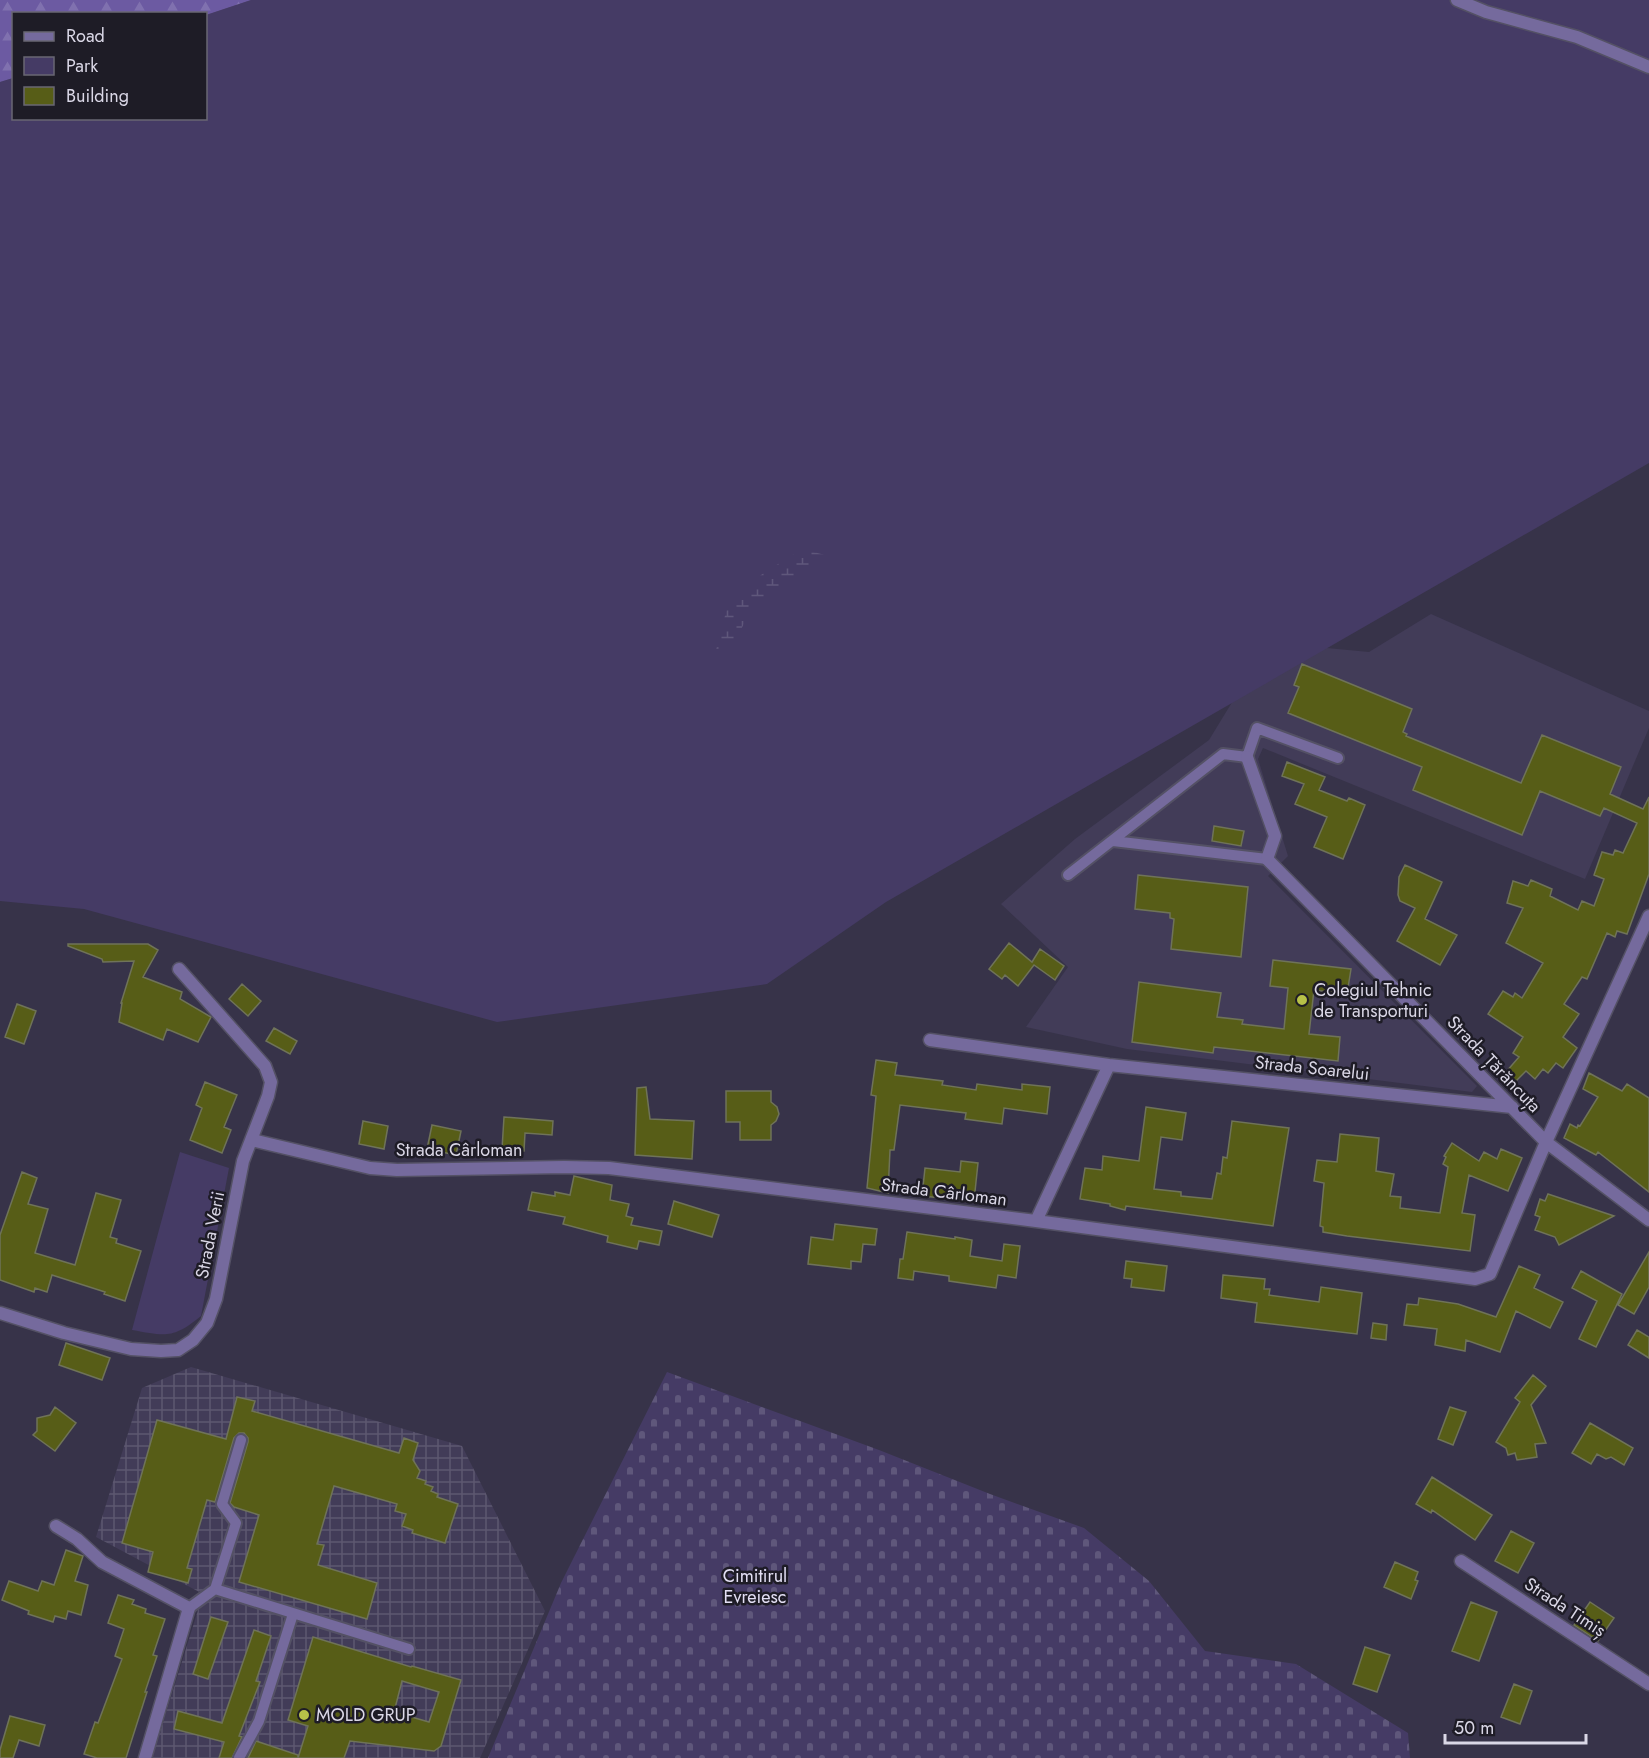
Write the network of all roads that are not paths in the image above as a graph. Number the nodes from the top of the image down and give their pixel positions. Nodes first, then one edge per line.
1 (1457, 0) edge
2 (1649, 67) edge
3 (1247, 757) junction
4 (1338, 758) dead end
5 (1113, 841) junction
6 (1267, 860) junction
7 (1068, 875) dead end
8 (1649, 916) edge
9 (179, 969) dead end
10 (930, 1040) dead end
11 (1109, 1065) junction
12 (1512, 1107) junction
13 (252, 1140) junction
14 (1546, 1142) junction
15 (1649, 1220) edge
16 (1036, 1221) junction
17 (0, 1313) edge
18 (241, 1440) dead end
19 (56, 1526) dead end
20 (1461, 1561) dead end
21 (215, 1589) junction
22 (189, 1608) junction
23 (293, 1614) junction
24 (409, 1649) dead end
25 (1649, 1684) edge
26 (145, 1758) edge
27 (239, 1758) edge

1 - 2 street
3 - 4 lane
3 - 5 lane
3 - 6 street
5 - 6 lane
5 - 7 lane
6 - 12 street, Strada Țărăncuța
8 - 14 street, Strada Țărăncuța
9 - 13 street, Strada Verii
10 - 11 street, Strada Soarelui
11 - 12 street, Strada Soarelui
11 - 16 street
12 - 14 street, Strada Țărăncuța
13 - 16 street, Strada Cârloman
13 - 17 street, Strada Verii
14 - 15 street
14 - 16 street, Strada Cârloman
18 - 21 lane
19 - 22 street
20 - 25 street, Strada Timiș
21 - 22 lane
21 - 23 lane
22 - 26 street
23 - 24 lane
23 - 27 lane

